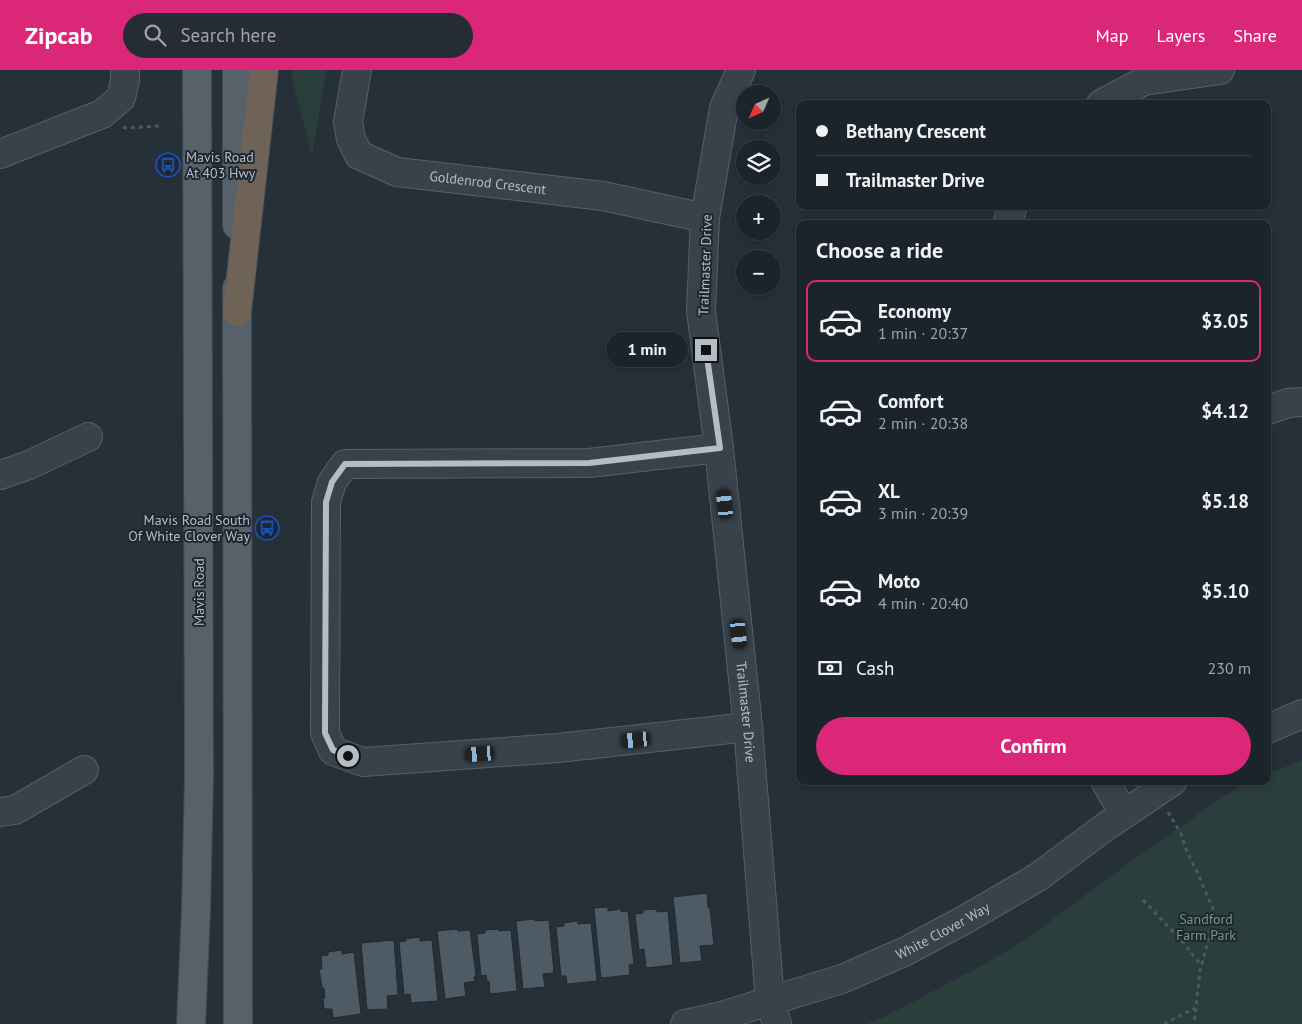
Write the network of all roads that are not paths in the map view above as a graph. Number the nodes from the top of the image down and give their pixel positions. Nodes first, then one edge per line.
1 (125, 70) edge
2 (197, 70) edge
3 (237, 70) edge
4 (264, 70) edge
5 (357, 70) edge
6 (741, 70) edge
7 (1220, 70) edge
8 (1108, 100) edge
9 (0, 154) edge
10 (705, 218) junction
11 (237, 312) junction
12 (1302, 402) edge
13 (1271, 409) edge
14 (88, 437) dead end
15 (720, 448) junction
16 (0, 475) edge
17 (1302, 714) edge
18 (748, 727) junction
19 (1271, 728) edge
20 (84, 770) dead end
21 (1107, 785) edge
22 (1165, 787) edge
23 (0, 812) edge
24 (1124, 814) junction
25 (774, 1012) edge
26 (191, 1024) edge
27 (238, 1024) edge
28 (685, 1024) edge

1 - 9 street
2 - 26 main road, Mavis Road
3 - 11 main road
4 - 11 highway
5 - 10 street, Goldenrod Crescent
6 - 10 street, Trailmaster Drive
7 - 8 street
10 - 15 street, Trailmaster Drive
11 - 27 main road
12 - 13 street
14 - 16 street
15 - 18 street, Trailmaster Drive
15 - 18 street
17 - 19 street
18 - 25 street, Trailmaster Drive
20 - 23 street
21 - 24 street
22 - 24 street, White Clover Way
24 - 25 street, White Clover Way
25 - 28 street, White Clover Way

